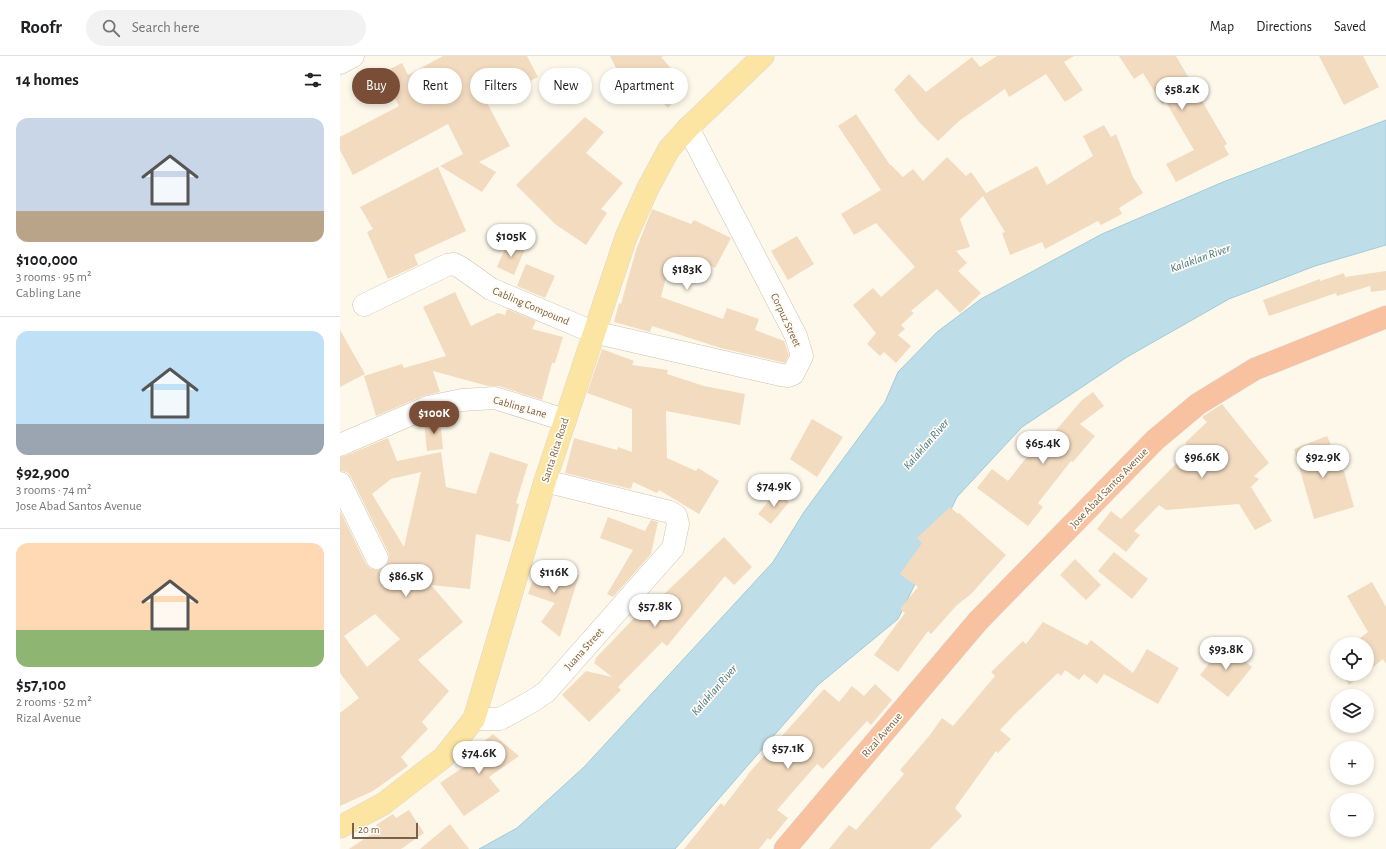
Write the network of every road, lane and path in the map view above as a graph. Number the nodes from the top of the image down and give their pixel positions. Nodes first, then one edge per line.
1 (352, 56) edge
2 (763, 56) edge
3 (340, 63) edge
4 (688, 128) junction
5 (364, 305) dead end
6 (1386, 317) edge
7 (593, 332) junction
8 (565, 420) junction
9 (340, 445) edge
10 (545, 481) junction
11 (340, 483) edge
12 (377, 558) dead end
13 (978, 621) joint
14 (474, 719) junction
15 (340, 826) edge
16 (785, 849) edge

1 - 3 street
2 - 4 main road, Santa Rita Road
4 - 7 main road, Santa Rita Road
4 - 7 street, Corpuz Street
5 - 7 street, Cabling Compound
6 - 13 highway, Jose Abad Santos Avenue
7 - 8 main road, Santa Rita Road
8 - 9 street, Cabling Lane
8 - 10 main road, Santa Rita Road
10 - 14 main road, Santa Rita Road
10 - 14 street, Juana Street
11 - 12 street
13 - 16 highway, Rizal Avenue
14 - 15 main road, Santa Rita Road

